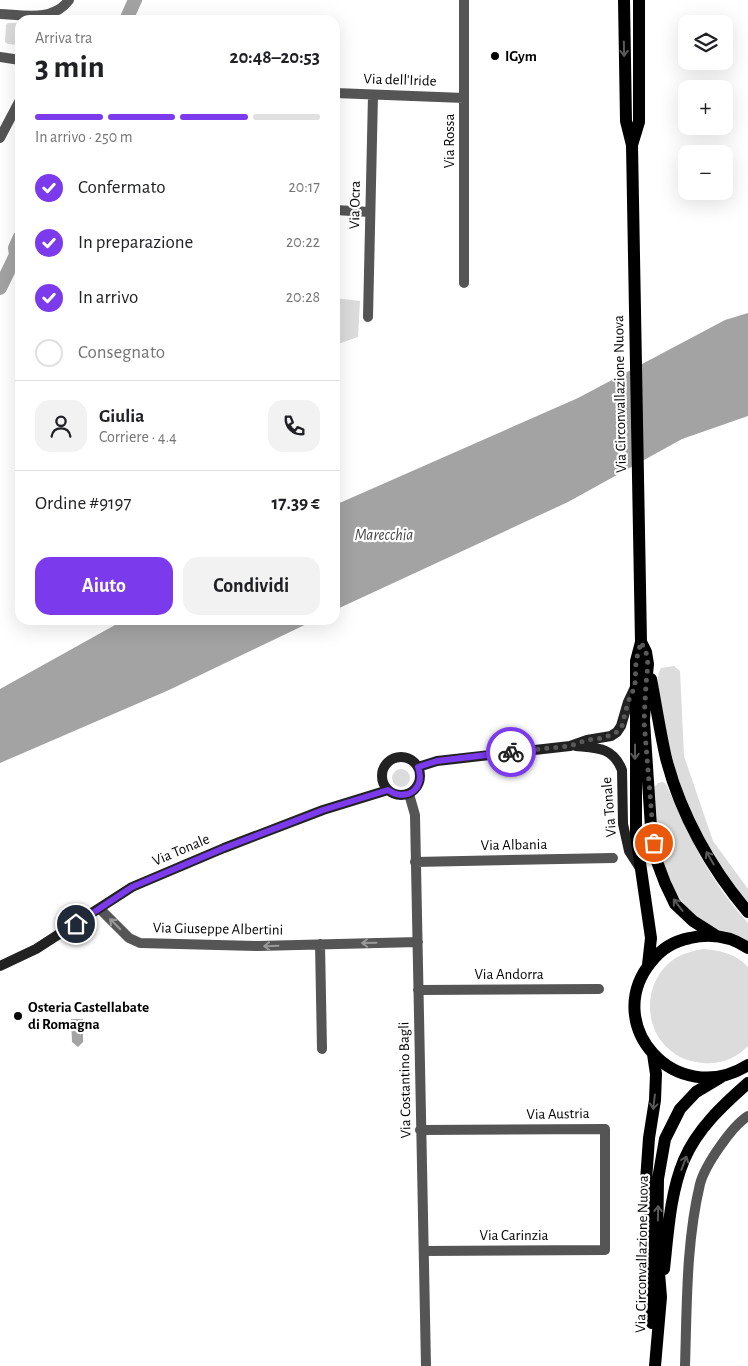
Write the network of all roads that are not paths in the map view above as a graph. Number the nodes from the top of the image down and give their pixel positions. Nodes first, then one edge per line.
1 (69, 0) edge
2 (464, 0) edge
3 (624, 0) edge
4 (638, 0) edge
5 (0, 14) edge
6 (23, 15) edge
7 (48, 15) edge
8 (0, 57) edge
9 (15, 59) edge
10 (340, 94) edge
11 (373, 95) junction
12 (464, 98) junction
13 (15, 110) edge
14 (0, 138) edge
15 (632, 145) junction
16 (340, 210) edge
17 (370, 212) junction
18 (464, 283) dead end
19 (368, 317) dead end
20 (641, 642) junction
21 (648, 664) junction
22 (635, 686) junction
23 (570, 746) junction
24 (418, 767) junction
25 (388, 790) junction
26 (409, 794) junction
27 (613, 858) dead end
28 (415, 862) junction
29 (641, 870) junction
30 (100, 908) junction
31 (748, 912) edge
32 (715, 935) junction
33 (418, 942) junction
34 (320, 944) junction
35 (748, 948) edge
36 (648, 965) junction
37 (0, 966) edge
38 (599, 989) dead end
39 (418, 990) junction
40 (322, 1048) dead end
41 (653, 1054) junction
42 (748, 1065) edge
43 (721, 1077) junction
44 (748, 1084) edge
45 (748, 1116) edge
46 (420, 1130) junction
47 (605, 1250) joint
48 (424, 1251) junction
49 (661, 1297) junction
50 (426, 1366) edge
51 (654, 1366) edge
52 (684, 1366) edge

1 - 7 street
2 - 12 street, Via Rossa
3 -> 15 main road, Via Circonvallazione Nuova
4 - 15 main road, Via Circonvallazione Nuova
5 - 6 street
8 - 9 street
10 - 11 street, Via dell'Iride
11 - 12 street, Via dell'Iride
11 - 17 street, Via Ocra
12 - 18 street, Via Rossa
13 - 14 street
15 - 20 main road, Via Circonvallazione Nuova
16 - 17 street
17 - 19 street, Via Ocra
20 - 21 main road, Via Circonvallazione Nuova
20 - 22 main road, Via Circonvallazione Nuova
31 -> 21 main road
32 -> 21 main road, Via Circonvallazione Nuova
22 - 23 street, Via Tonale
22 -> 29 main road, Via Circonvallazione Nuova
23 - 24 street, Via Tonale
23 - 29 street, Via Tonale
24 - 25 street
24 - 26 street
25 - 26 street
25 - 30 street, Via Tonale
26 - 28 street, Via Costantino Bagli
27 - 28 street, Via Albania
28 - 33 street, Via Costantino Bagli
29 - 36 main road, Via Circonvallazione Nuova
34 -> 30 street, Via Giuseppe Albertini
30 - 37 street, Via Tonale
32 - 35 main road
32 - 36 main road
33 -> 34 street, Via Giuseppe Albertini
33 - 39 street, Via Costantino Bagli
34 - 40 street
36 - 41 main road
38 - 39 street, Via Andorra
39 - 46 street, Via Costantino Bagli
41 - 43 main road
41 -> 51 main road, Via Circonvallazione Nuova
42 - 43 main road
49 -> 43 main road, Via Circonvallazione Nuova
49 -> 44 main road
45 - 52 street
46 - 47 street, Via Austria
46 - 48 street, Via Costantino Bagli
47 - 48 street, Via Carinzia
48 - 50 street, Via Costantino Bagli
49 - 51 main road, Via Circonvallazione Nuova

